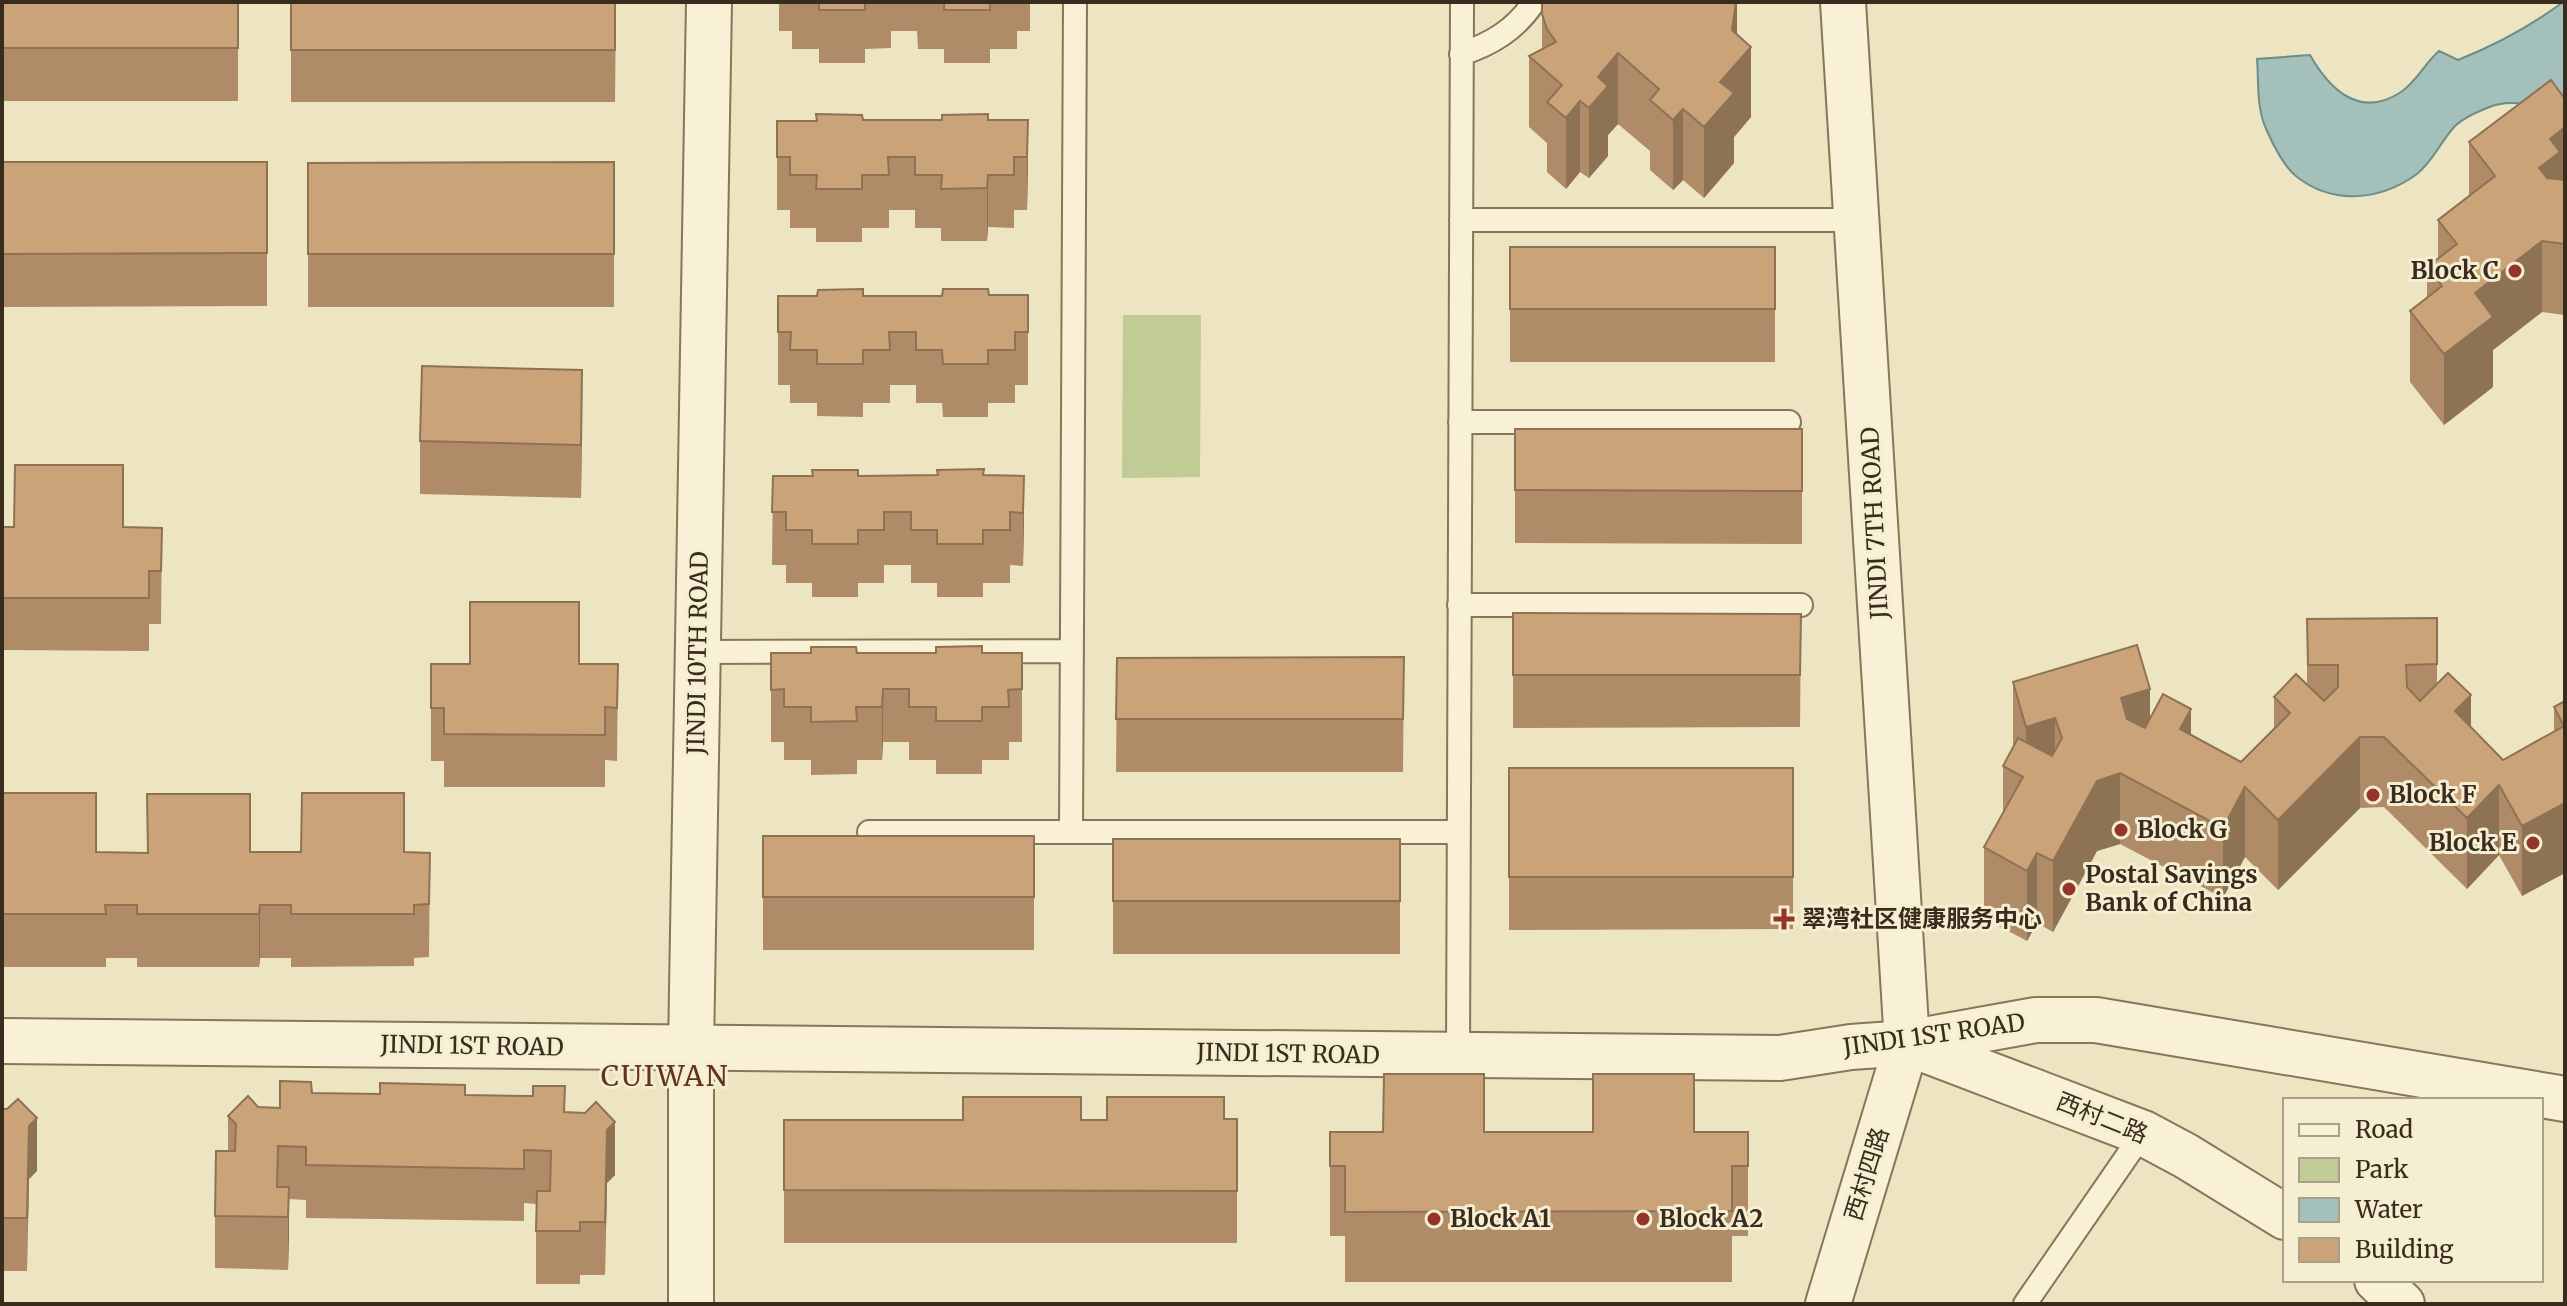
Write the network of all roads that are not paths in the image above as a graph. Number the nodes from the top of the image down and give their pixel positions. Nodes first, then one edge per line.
1 (709, 2) edge
2 (1075, 2) edge
3 (1462, 2) edge
4 (1534, 2) edge
5 (1843, 2) edge
6 (1461, 54) junction
7 (1461, 220) junction
8 (1856, 220) junction
9 (1460, 422) junction
10 (1789, 422) dead end
11 (1459, 605) junction
12 (1801, 605) dead end
13 (1072, 651) junction
14 (698, 652) junction
15 (869, 832) edge
16 (1071, 832) junction
17 (1458, 832) junction
18 (2, 1041) edge
19 (1907, 1043) junction
20 (691, 1048) junction
21 (1458, 1055) junction
22 (2565, 1099) edge
23 (2143, 1133) junction
24 (2283, 1216) edge
25 (2379, 1282) edge
26 (691, 1304) edge
27 (1828, 1304) edge
28 (2025, 1304) edge
29 (2402, 1304) edge

1 - 14 street, JINDI 10TH ROAD
2 - 13 lane
3 - 6 lane
4 - 6 lane
5 - 8 street, JINDI 7TH ROAD
6 - 7 lane
7 - 8 lane
7 - 9 lane
8 - 19 street, JINDI 7TH ROAD
9 - 10 lane
9 - 11 lane
11 - 12 lane
11 - 17 lane
13 - 14 lane
13 - 16 lane
14 - 20 street, JINDI 10TH ROAD
15 - 16 lane
16 - 17 lane
17 - 21 lane
18 - 20 street, JINDI 1ST ROAD
19 - 21 street, JINDI 1ST ROAD
19 - 22 street, JINDI 1ST ROAD
19 - 23 street, 西村二路
19 - 27 street, 西村四路
20 - 21 street, JINDI 1ST ROAD
20 - 26 street, JINDI 10TH ROAD
23 - 24 street, 西村二路
23 - 28 lane
25 - 29 street

